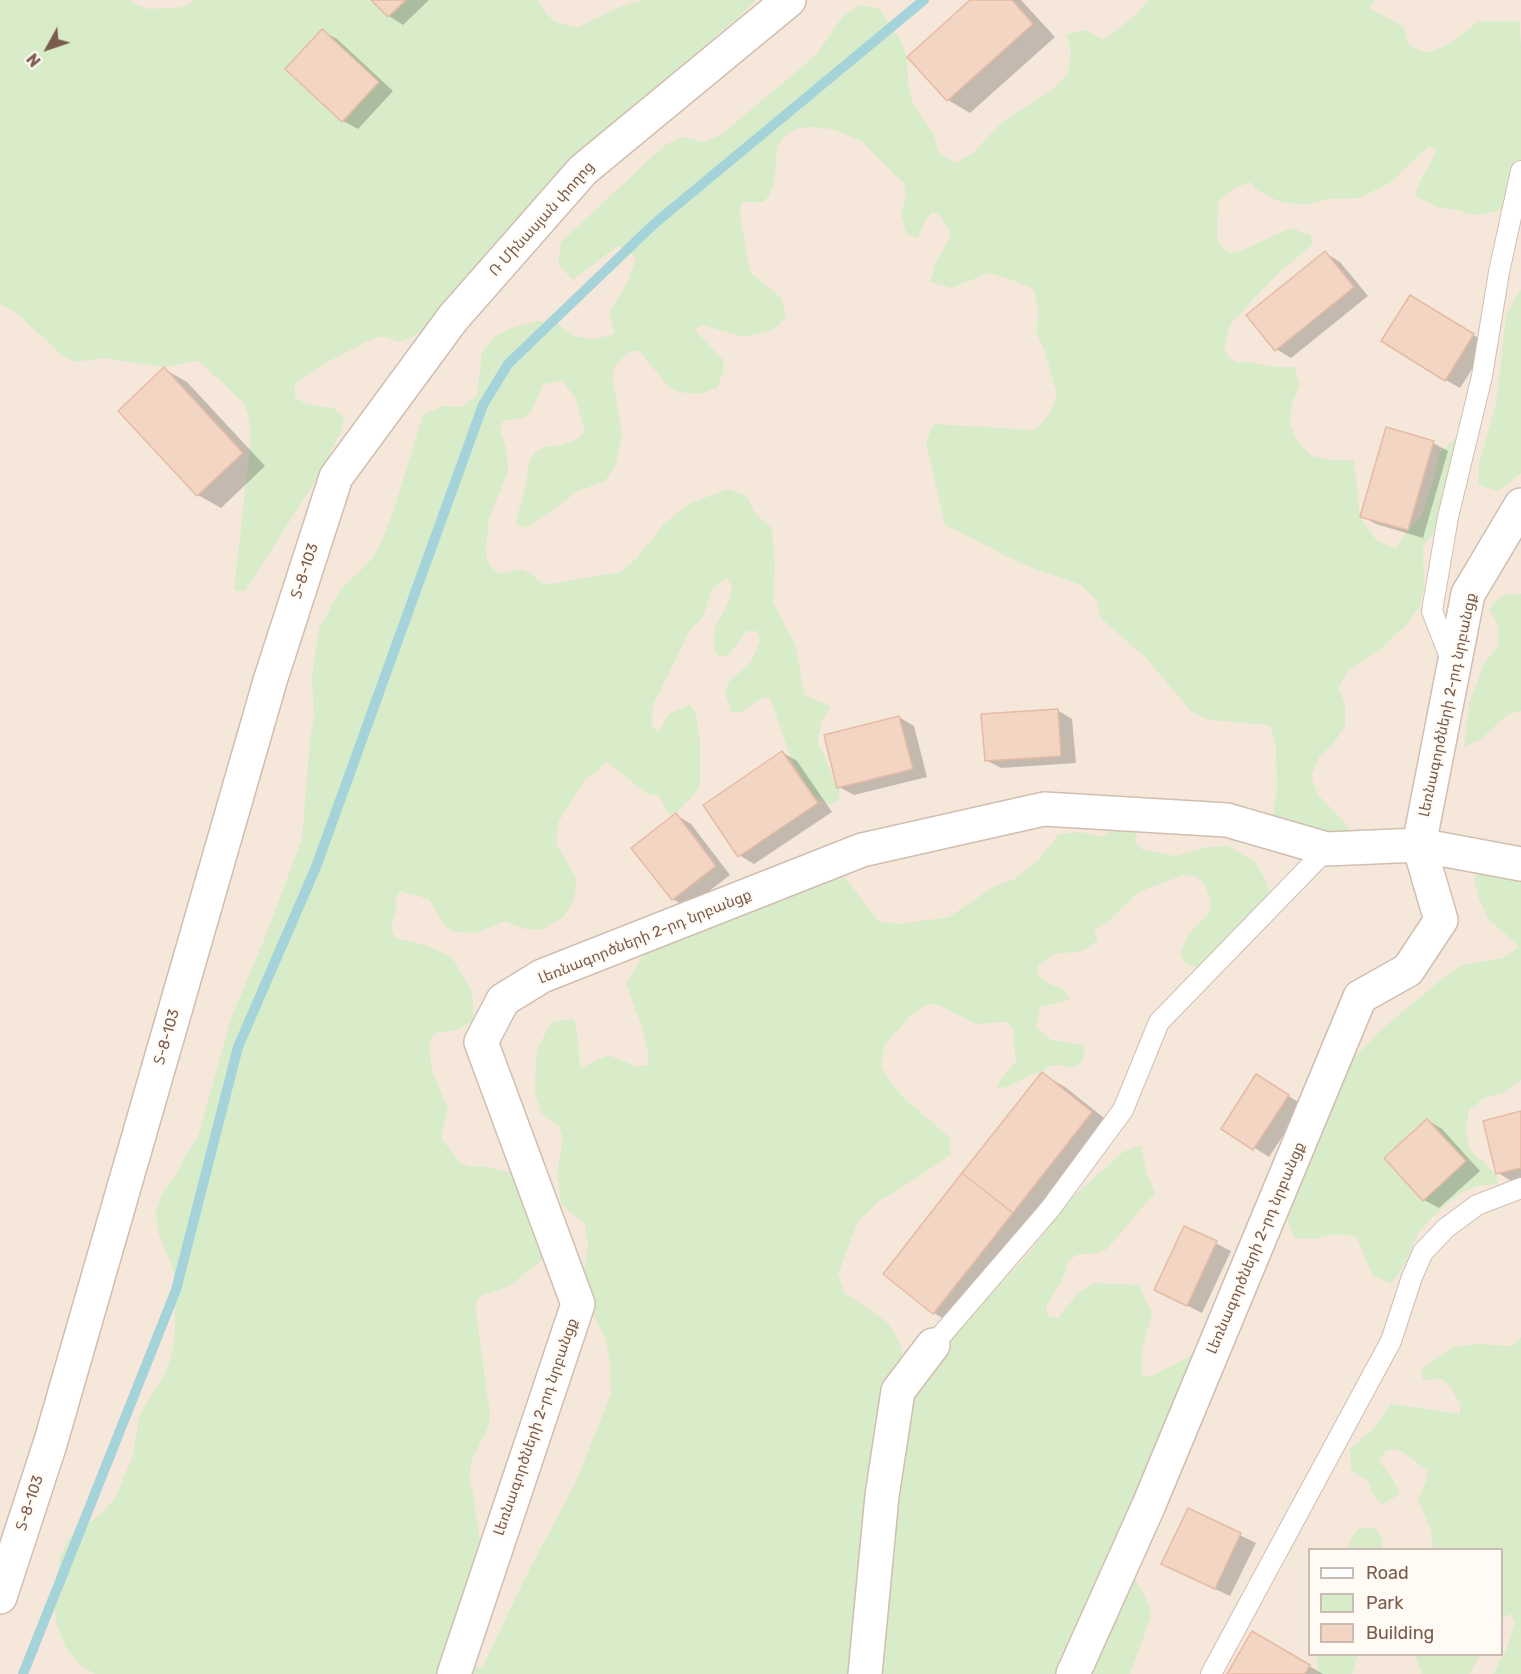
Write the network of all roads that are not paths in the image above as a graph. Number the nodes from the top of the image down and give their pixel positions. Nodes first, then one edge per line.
1 (789, 0) edge
2 (1521, 171) edge
3 (336, 477) joint
4 (1521, 505) edge
5 (1454, 667) junction
6 (1419, 845) junction
7 (1327, 849) junction
8 (1521, 864) edge
9 (1521, 1188) edge
10 (933, 1345) joint
11 (0, 1597) edge
12 (454, 1674) edge
13 (865, 1674) edge
14 (1073, 1674) edge
15 (1211, 1674) edge

1 - 3 street, Ռ Մինասյան փողոց / Տ-8-103
2 - 5 lane
3 - 11 street, Տ-8-103 / Տ-8-103
4 - 5 street, Լեռնագործների 2-րդ նրբանցք
5 - 6 street, Լեռնագործների 2-րդ նրբանցք
6 - 7 street, Լեռնագործների 2-րդ նրբանցք
6 - 8 street, Լեռնագործների 2-րդ նրբանցք
6 - 14 street, Լեռնագործների 2-րդ նրբանցք
7 - 10 lane
7 - 12 street, Լեռնագործների 2-րդ նրբանցք
9 - 15 lane
10 - 13 street

